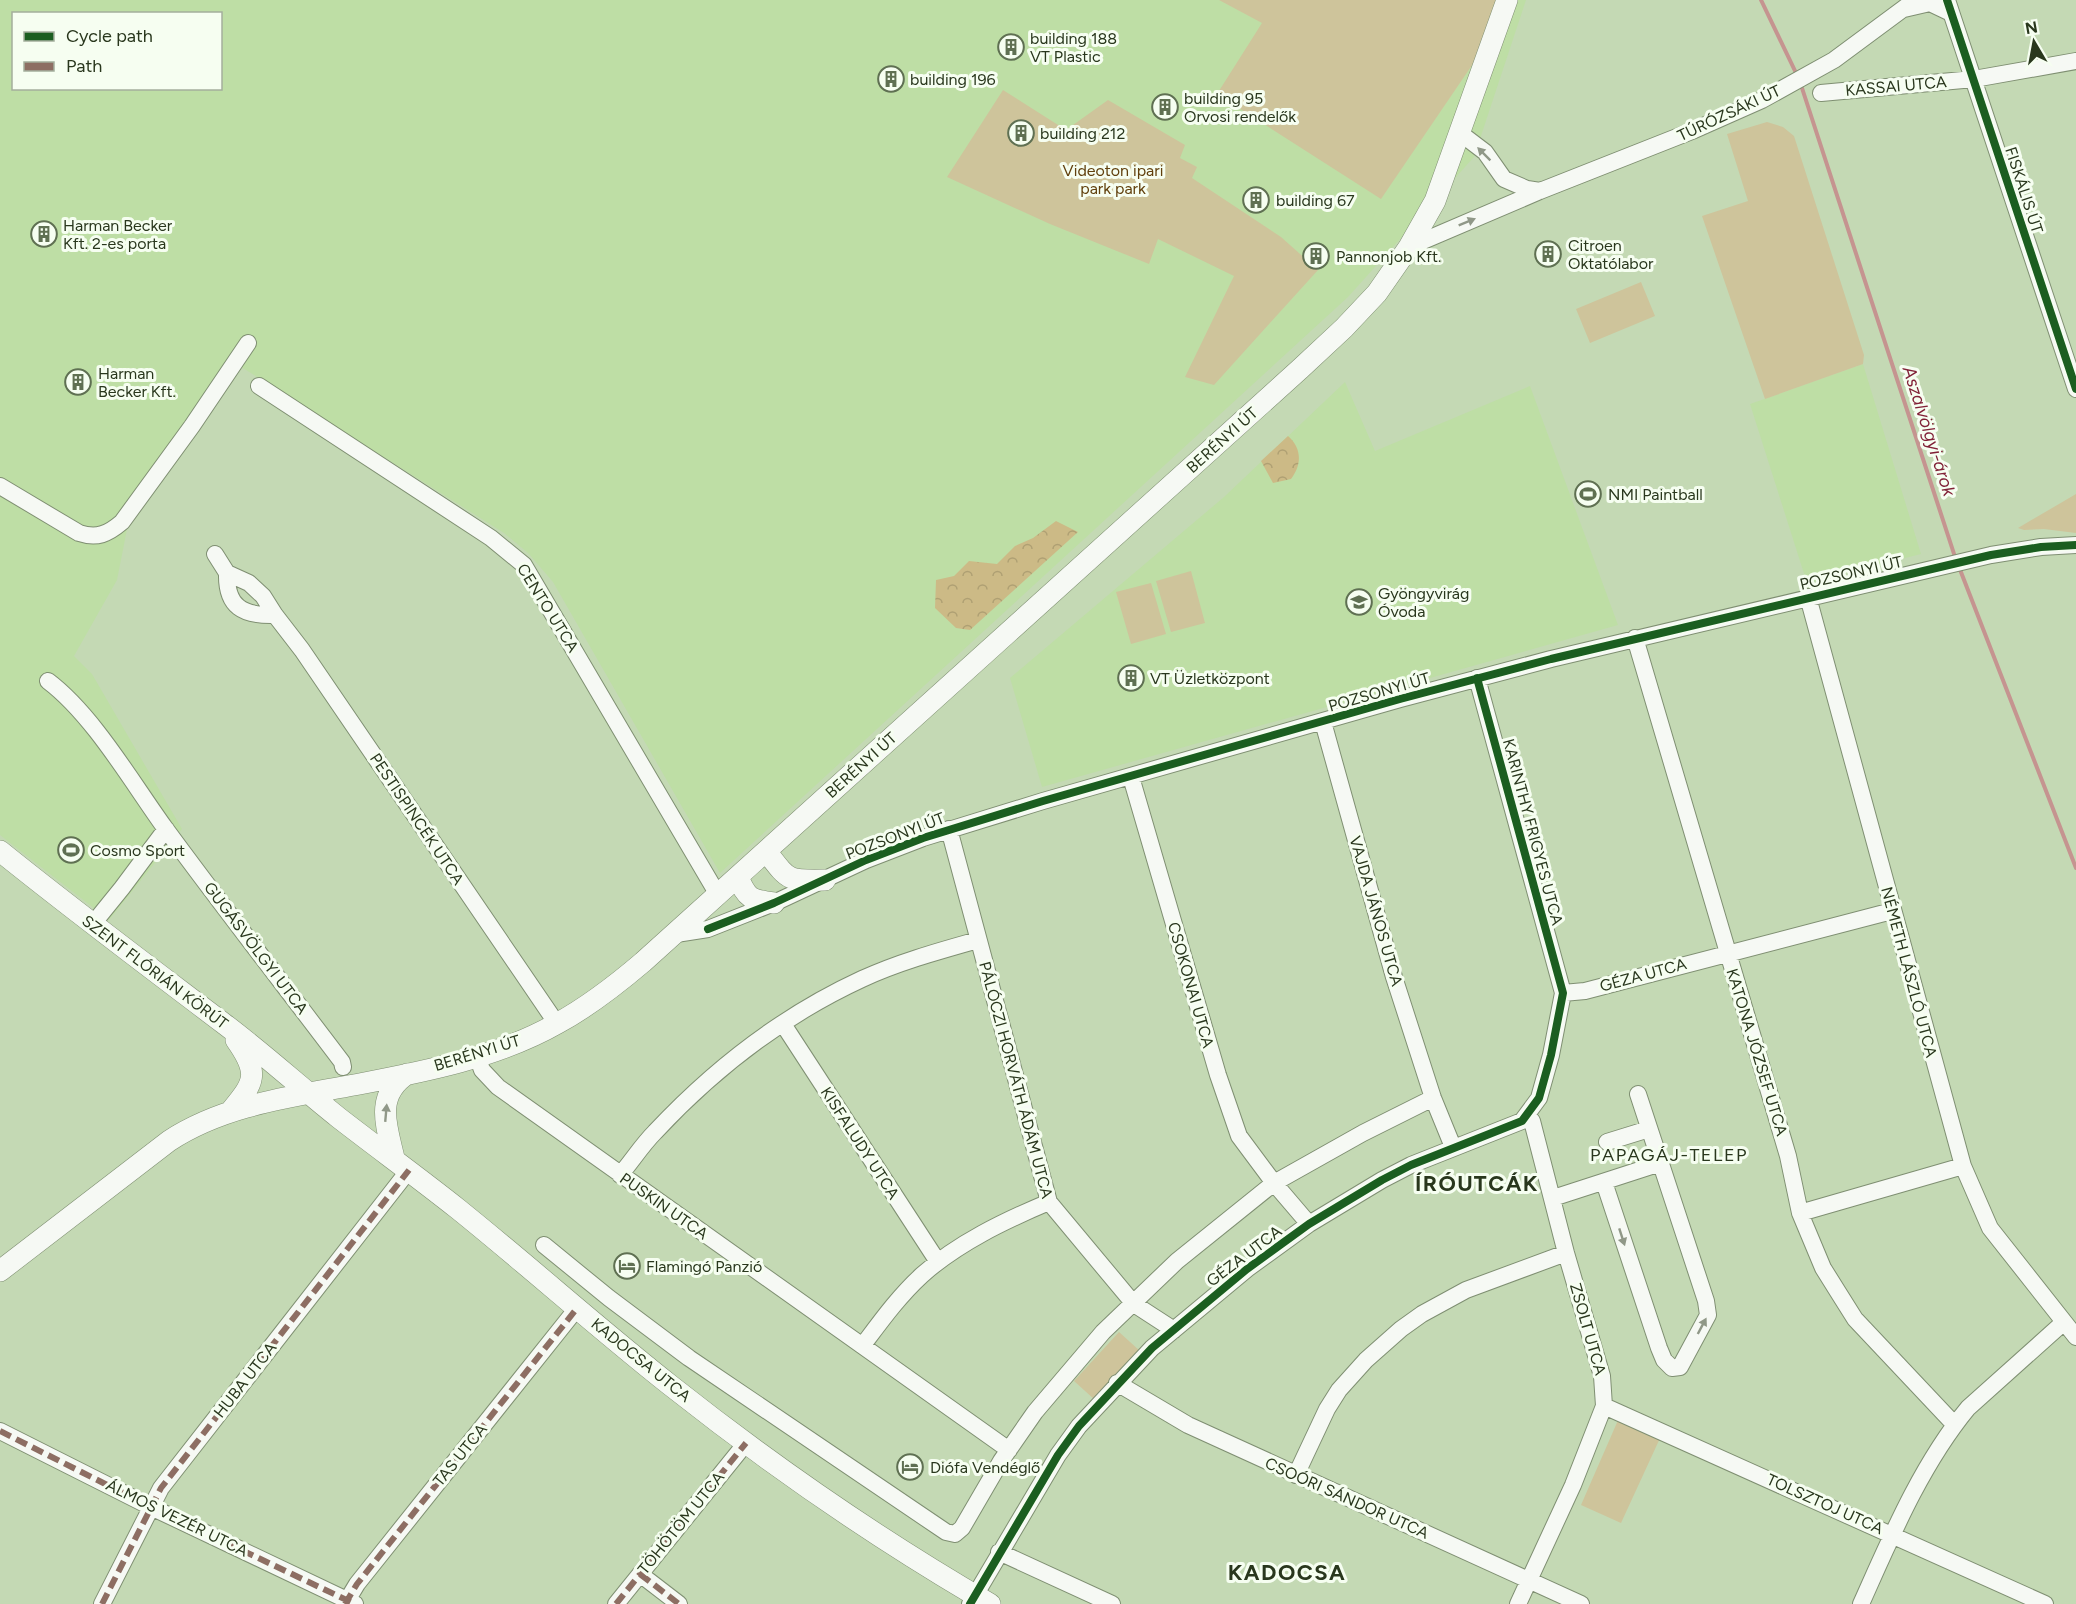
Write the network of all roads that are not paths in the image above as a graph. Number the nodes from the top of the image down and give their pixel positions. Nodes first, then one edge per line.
1 (1507, 0) edge
2 (1909, 4) edge
3 (1949, 6) edge
4 (2076, 60) edge
5 (1974, 80) junction
6 (1821, 93) dead end
7 (1460, 133) junction
8 (1504, 179) junction
9 (1540, 191) junction
10 (1492, 212) junction
11 (1409, 247) junction
12 (248, 343) dead end
13 (259, 386) dead end
14 (2076, 389) edge
15 (0, 486) edge
16 (2076, 545) edge
17 (215, 554) dead end
18 (227, 573) junction
19 (1808, 597) junction
20 (275, 615) junction
21 (1635, 638) junction
22 (1477, 678) junction
23 (48, 681) dead end
24 (1323, 722) junction
25 (1131, 777) junction
26 (166, 829) junction
27 (949, 829) junction
28 (0, 851) edge
29 (766, 851) junction
30 (738, 877) junction
31 (825, 880) junction
32 (718, 895) junction
33 (774, 903) junction
34 (1892, 911) junction
35 (92, 925) junction
36 (676, 934) junction
37 (978, 940) junction
38 (1728, 954) junction
39 (1563, 993) junction
40 (557, 1024) junction
41 (783, 1024) junction
42 (226, 1025) junction
43 (477, 1056) junction
44 (343, 1067) dead end
45 (407, 1074) junction
46 (309, 1092) junction
47 (1638, 1094) dead end
48 (1433, 1098) junction
49 (230, 1112) junction
50 (1527, 1116) junction
51 (1649, 1129) junction
52 (1607, 1142) dead end
53 (1453, 1147) junction
54 (1661, 1163) junction
55 (401, 1164) junction
56 (1963, 1166) junction
57 (620, 1175) junction
58 (1604, 1182) junction
59 (1274, 1183) junction
60 (1553, 1198) junction
61 (1048, 1203) junction
62 (1800, 1213) junction
63 (1310, 1224) junction
64 (544, 1245) dead end
65 (1566, 1253) junction
66 (938, 1262) junction
67 (0, 1271) edge
68 (1134, 1304) junction
69 (578, 1307) junction
70 (2064, 1322) junction
71 (1174, 1330) junction
72 (2076, 1336) edge
73 (863, 1345) junction
74 (1117, 1383) junction
75 (1604, 1406) junction
76 (1954, 1424) junction
77 (0, 1431) edge
78 (746, 1443) junction
79 (1009, 1450) junction
80 (1296, 1475) junction
81 (151, 1507) junction
82 (1892, 1534) junction
83 (999, 1552) junction
84 (640, 1574) junction
85 (1528, 1580) junction
86 (978, 1601) edge
87 (349, 1603) edge
88 (102, 1604) edge
89 (616, 1604) edge
90 (679, 1604) edge
91 (1112, 1604) edge
92 (1518, 1604) edge
93 (1581, 1604) edge
94 (1861, 1604) edge
95 (2045, 1604) edge

1 - 7 main road, BERÉNYI ÚT
2 - 3 street, TÚRÓZSÁKI ÚT
2 - 9 street, TÚRÓZSÁKI ÚT
3 - 5 street, FISKÁLIS ÚT
4 - 5 street, KASSAI UTCA
5 - 6 street, KASSAI UTCA
5 - 14 street, FISKÁLIS ÚT
8 -> 7 street
7 - 11 main road, BERÉNYI ÚT
8 - 9 street
8 - 10 street
9 - 10 street, TÚRÓZSÁKI ÚT
11 -> 10 street, TÚRÓZSÁKI ÚT
11 - 29 main road, BERÉNYI ÚT
12 - 15 street
13 - 32 street, CENTO UTCA
16 - 19 street, POZSONYI ÚT
17 - 18 street, PESTISPINCÉK UTCA
18 - 20 street, PESTISPINCÉK UTCA
18 - 20 street, PESTISPINCÉK UTCA
19 - 21 street, POZSONYI ÚT
19 - 34 street, NÉMETH LÁSZLÓ UTCA
20 - 40 street, PESTISPINCÉK UTCA
21 - 22 street, POZSONYI ÚT
21 - 38 street, KATONA JÓZSEF UTCA
22 - 24 street, POZSONYI ÚT
22 - 39 street, KARINTHY FRIGYES UTCA
23 - 26 street, GUGÁSVÖLGYI UTCA
24 - 25 street, POZSONYI ÚT
24 - 48 street, VAJDA JÁNOS UTCA
25 - 27 street, POZSONYI ÚT
25 - 59 street, CSOKONAI UTCA
26 - 35 street
26 - 44 street, GUGÁSVÖLGYI UTCA
27 - 31 street, POZSONYI ÚT
27 - 37 street, PÁLÓCZI HORVÁTH ÁDÁM UTCA
28 - 35 main road, SZENT FLÓRIÁN KÖRÚT
29 - 30 main road, BERÉNYI ÚT
29 - 31 main road
30 - 32 main road, BERÉNYI ÚT
30 - 33 main road
31 - 33 street, POZSONYI ÚT
32 - 36 main road, BERÉNYI ÚT
33 - 36 street, POZSONYI ÚT
34 - 38 street, GÉZA UTCA
34 - 56 street, NÉMETH LÁSZLÓ UTCA
35 - 42 main road, SZENT FLÓRIÁN KÖRÚT
36 - 40 main road, BERÉNYI ÚT
37 - 41 street
37 - 61 street, PÁLÓCZI HORVÁTH ÁDÁM UTCA
38 - 39 street, GÉZA UTCA
38 - 62 street, KATONA JÓZSEF UTCA
39 - 50 street
40 - 43 main road, BERÉNYI ÚT
41 - 57 street
41 - 66 street, KISFALUDY UTCA
42 - 46 main road, SZENT FLÓRIÁN KÖRÚT
42 - 49 main road
43 - 45 main road, BERÉNYI ÚT
43 - 57 street, PUSKIN UTCA
45 - 46 main road, BERÉNYI ÚT
55 -> 45 main road
46 - 49 main road, BERÉNYI ÚT
46 - 55 main road, KADOCSA UTCA
47 - 51 street
48 - 53 street
48 - 59 street
49 - 67 main road, BERÉNYI ÚT
50 - 53 street, GÉZA UTCA
50 - 60 street, ZSOLT UTCA
51 - 52 street
51 - 54 street
53 - 63 street, GÉZA UTCA
54 - 58 street
58 -> 54 street
55 - 69 main road, KADOCSA UTCA
55 - 81 street, HUBA UTCA
56 - 62 street
56 - 70 street, NÉMETH LÁSZLÓ UTCA
57 - 73 street, PUSKIN UTCA
58 - 60 street
59 - 63 street
59 - 68 street
60 - 65 street, ZSOLT UTCA
61 - 66 street
61 - 68 street, PÁLÓCZI HORVÁTH ÁDÁM UTCA
62 - 76 street, KATONA JÓZSEF UTCA
63 - 71 street, GÉZA UTCA
64 - 79 street, KADOCSA UTCA
65 - 75 street, ZSOLT UTCA
65 - 80 street
66 - 73 street
68 - 71 street
68 - 79 street
69 - 78 main road, KADOCSA UTCA
69 - 87 street, TAS UTCA
70 - 72 street, NÉMETH LÁSZLÓ UTCA
70 - 76 street
71 - 74 street, GÉZA UTCA
73 - 79 street, PUSKIN UTCA
74 - 80 street, CSOÓRI SÁNDOR UTCA
74 - 83 street, GÉZA UTCA
75 - 82 street, TOLSZTOJ UTCA
75 - 85 street, ZSOLT UTCA
76 - 82 street
77 - 81 street, ÁLMOS VEZÉR UTCA
78 - 84 street, TÖHÖTÖM UTCA
78 - 86 main road, KADOCSA UTCA
80 - 85 street, CSOÓRI SÁNDOR UTCA
81 - 87 street, ÁLMOS VEZÉR UTCA
81 - 88 street, HUBA UTCA
82 - 94 street
82 - 95 street, TOLSZTOJ UTCA
83 - 86 street, GÉZA UTCA
83 - 91 street
84 - 89 street, TÖHÖTÖM UTCA
84 - 90 street
85 - 92 street, ZSOLT UTCA
85 - 93 street, CSOÓRI SÁNDOR UTCA

